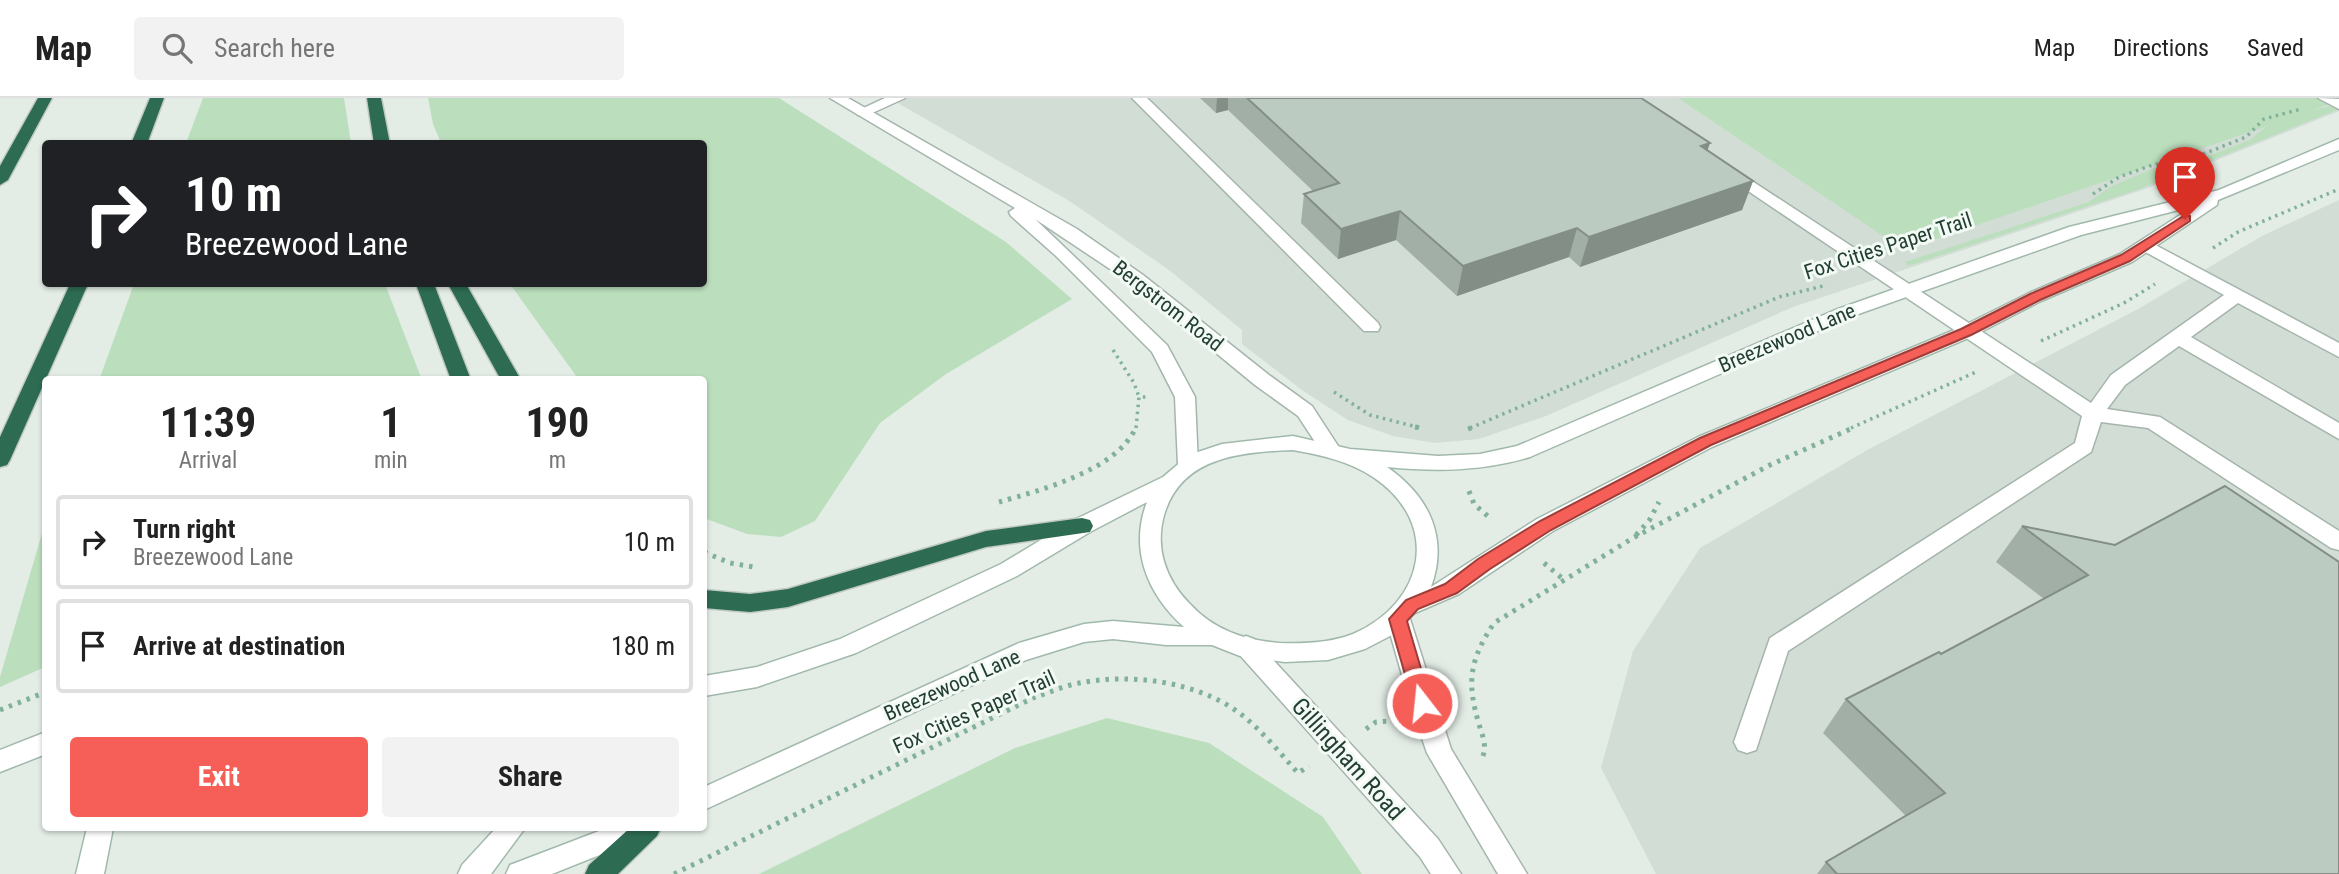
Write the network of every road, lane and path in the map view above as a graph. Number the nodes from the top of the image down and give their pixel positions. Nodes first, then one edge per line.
1 (44, 98) edge
2 (157, 98) edge
3 (374, 98) edge
4 (837, 98) edge
5 (898, 98) edge
6 (1139, 98) edge
7 (2333, 102) edge
8 (863, 112) junction
9 (141, 140) edge
10 (381, 140) edge
11 (2339, 144) edge
12 (1712, 160) edge
13 (0, 180) edge
14 (987, 186) junction
15 (2225, 193) junction
16 (2085, 200) dead end
17 (2146, 245) junction
18 (1875, 269) junction
19 (78, 287) edge
20 (426, 287) edge
21 (459, 287) edge
22 (1907, 291) junction
23 (2237, 295) junction
24 (1371, 327) dead end
25 (1966, 332) junction
26 (2178, 337) junction
27 (1108, 343) dead end
28 (2339, 351) edge
29 (460, 376) edge
30 (510, 376) edge
31 (1333, 391) dead end
32 (1139, 397) junction
33 (1185, 397) junction
34 (2093, 414) junction
35 (1447, 431) junction
36 (2339, 432) edge
37 (1340, 453) junction
38 (0, 460) edge
39 (1460, 464) junction
40 (1188, 465) junction
41 (1167, 483) junction
42 (986, 506) dead end
43 (1082, 526) junction
44 (1633, 538) dead end
45 (2339, 542) edge
46 (1518, 543) junction
47 (707, 552) edge
48 (758, 568) dead end
49 (1563, 579) junction
50 (707, 599) edge
51 (1405, 612) junction
52 (1215, 636) junction
53 (1246, 646) junction
54 (707, 685) edge
55 (42, 694) edge
56 (0, 710) edge
57 (1475, 715) junction
58 (1427, 717) junction
59 (1747, 742) dead end
60 (42, 745) edge
61 (1338, 746) junction
62 (1486, 747) dead end
63 (0, 761) edge
64 (707, 798) edge
65 (99, 831) edge
66 (510, 831) edge
67 (630, 831) edge
68 (645, 831) edge
69 (90, 874) edge
70 (472, 874) edge
71 (520, 874) edge
72 (599, 874) edge
73 (674, 874) edge
74 (1447, 874) edge
75 (1513, 874) edge

1 - 13 highway
2 - 9 highway
3 - 10 highway
4 - 8 main road, Bergstrom Road
5 - 8 main road
6 - 24 main road
7 - 16 path
8 - 14 main road, Bergstrom Road
11 - 15 main road, Breezewood Lane
12 - 18 main road
14 - 33 main road, Bergstrom Road
14 - 37 main road, Bergstrom Road
15 - 17 main road, Breezewood Lane
15 - 22 main road, Breezewood Lane
17 - 23 main road
17 - 25 main road, Breezewood Lane
18 - 22 main road
18 - 35 path, Fox Cities Paper Trail
19 - 38 highway
20 - 29 highway
21 - 30 highway
22 - 25 main road
22 - 39 main road, Breezewood Lane
23 - 26 main road
23 - 28 main road
25 - 34 main road
25 - 46 main road, Breezewood Lane
26 - 34 main road
26 - 36 main road
27 - 32 path
31 - 35 path, Fox Cities Paper Trail
32 - 33 path
32 - 42 path
33 - 40 main road, Bergstrom Road
34 - 45 main road
34 - 59 main road
35 - 39 path
37 - 39 main road, Breezewood Lane
37 - 40 main road
37 - 51 main road
39 - 46 path
40 - 41 main road
41 - 43 main road
41 - 52 main road
43 - 50 highway
43 - 54 main road
44 - 49 path
46 - 49 path
46 - 51 main road, Breezewood Lane
47 - 48 path
49 - 57 path
51 - 53 main road
51 - 58 main road
52 - 53 main road
52 - 64 main road, Breezewood Lane
53 - 61 main road, Gillingham Road
55 - 56 path
57 - 58 path, Fox Cities Paper Trail
57 - 62 path
58 - 61 path, Fox Cities Paper Trail
58 - 75 main road
60 - 63 main road
61 - 73 path, Fox Cities Paper Trail
61 - 74 main road, Gillingham Road
65 - 69 main road
66 - 70 main road
67 - 71 main road
68 - 72 highway

